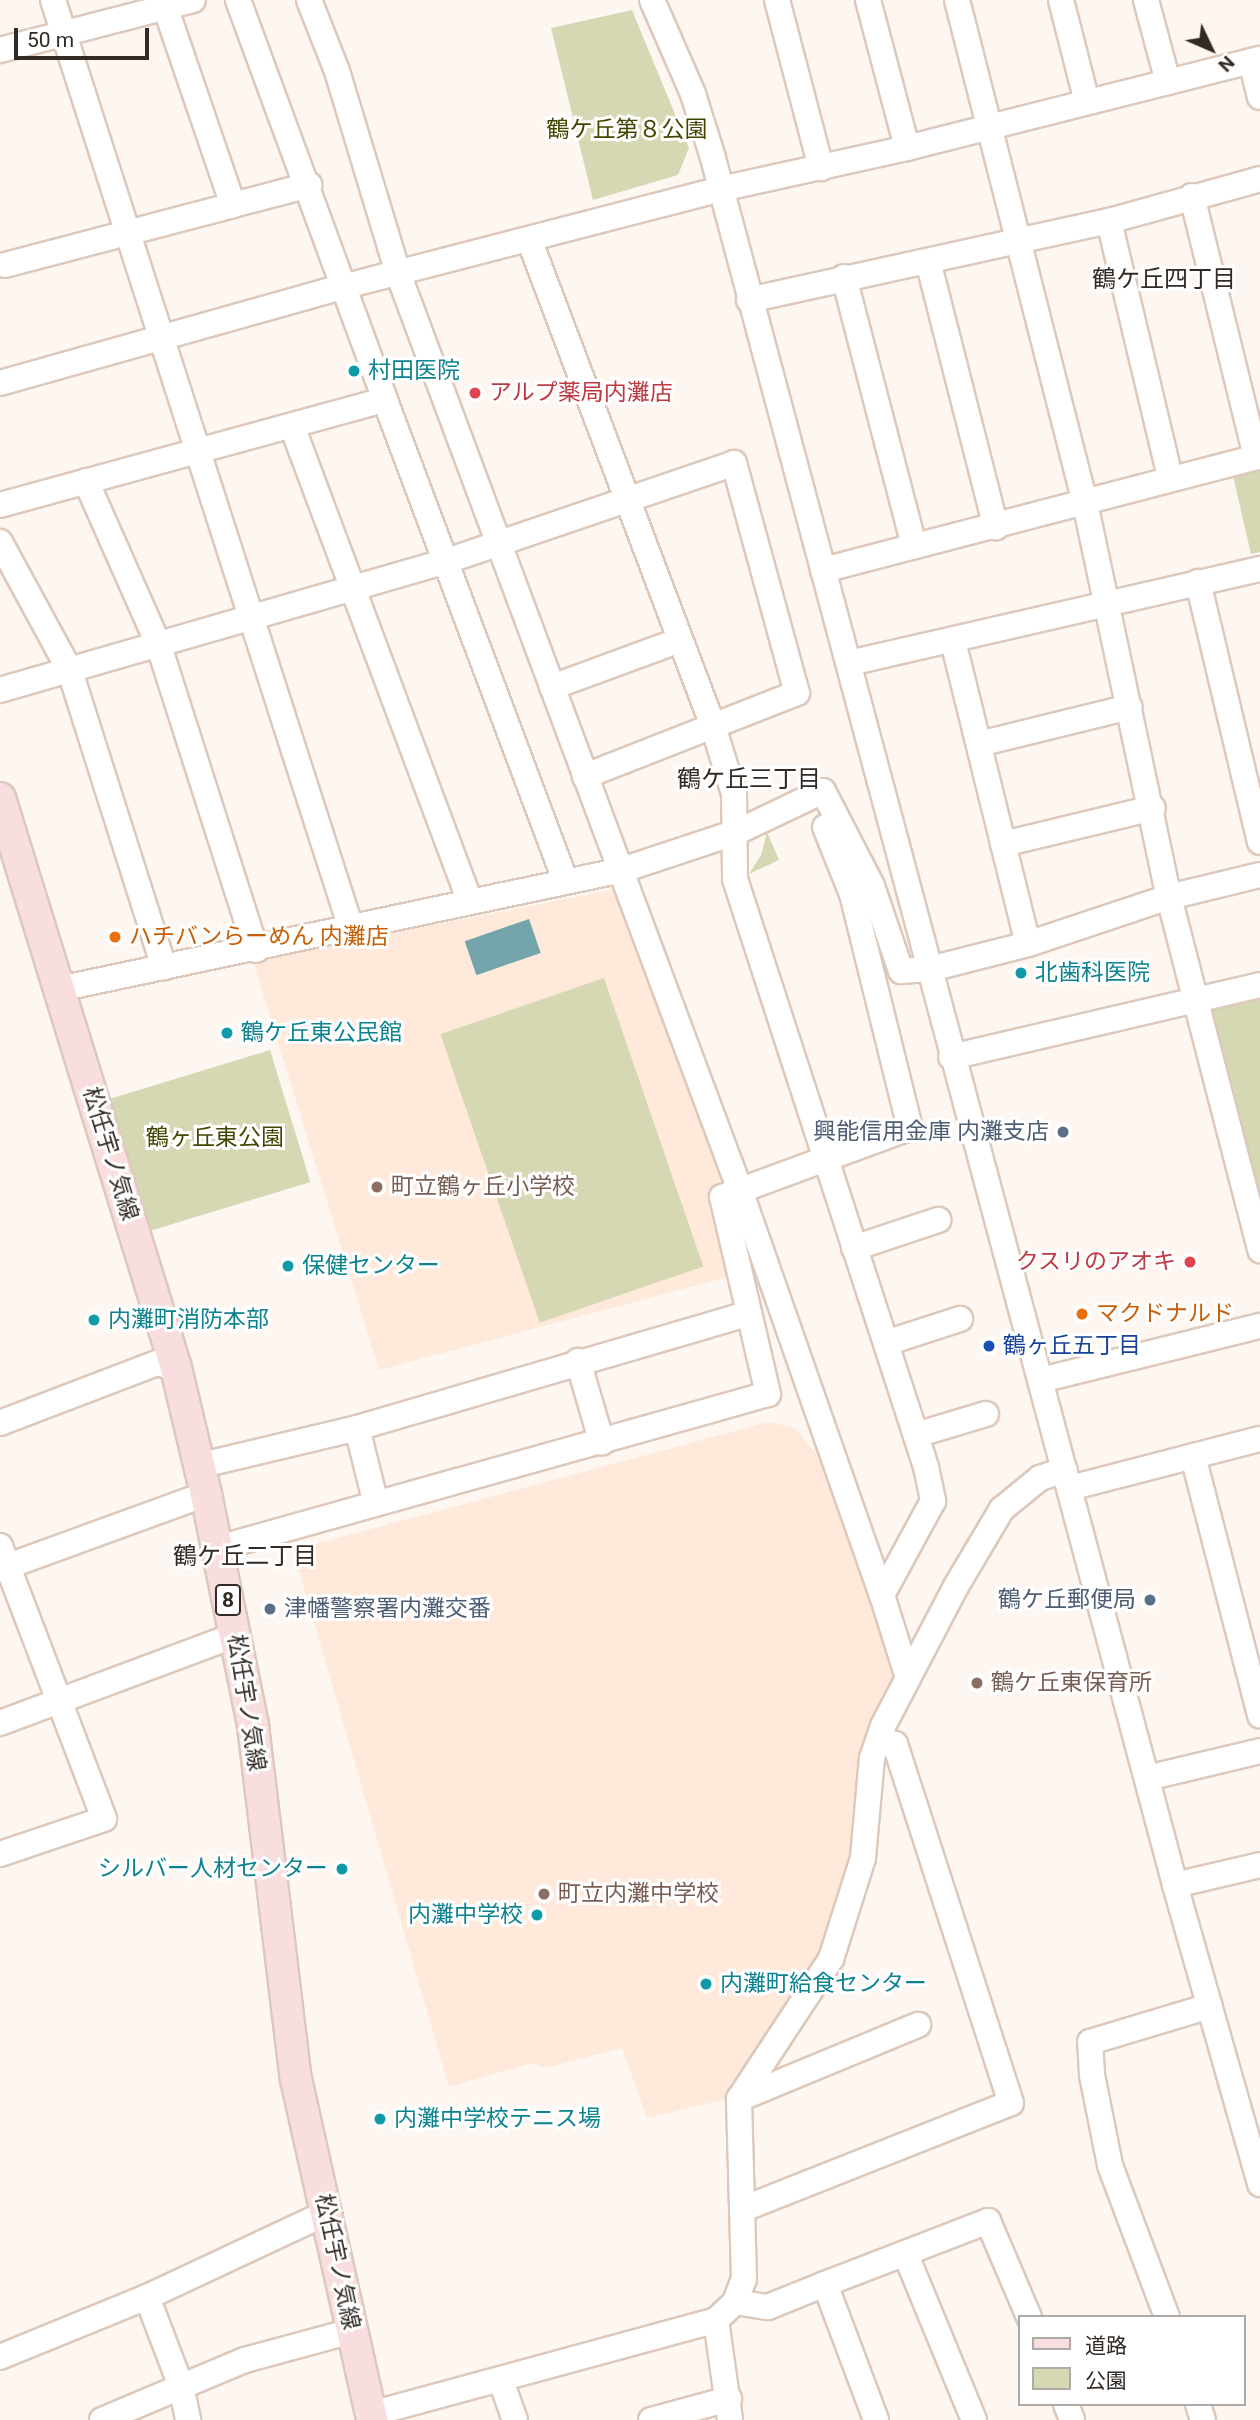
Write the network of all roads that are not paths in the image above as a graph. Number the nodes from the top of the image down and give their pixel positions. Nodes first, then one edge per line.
1 (53, 0) edge
2 (193, 0) edge
3 (238, 0) edge
4 (309, 0) edge
5 (652, 0) edge
6 (777, 0) edge
7 (868, 0) edge
8 (957, 0) edge
9 (1060, 0) edge
10 (1146, 0) edge
11 (165, 4) edge
12 (64, 33) junction
13 (0, 50) edge
14 (1256, 60) edge
15 (1168, 82) junction
16 (1260, 97) edge
17 (1087, 102) junction
18 (989, 127) junction
19 (908, 148) junction
20 (821, 169) junction
21 (1260, 179) edge
22 (309, 185) junction
23 (721, 189) junction
24 (1192, 196) junction
25 (233, 205) junction
26 (1109, 221) junction
27 (130, 233) junction
28 (529, 239) junction
29 (1016, 242) junction
30 (2, 260) edge
31 (928, 261) junction
32 (398, 273) junction
33 (844, 277) junction
34 (346, 286) junction
35 (749, 300) junction
36 (164, 340) junction
37 (0, 383) edge
38 (385, 400) junction
39 (292, 426) junction
40 (199, 452) junction
41 (1258, 457) edge
42 (1170, 478) junction
43 (86, 481) junction
44 (626, 498) junction
45 (1084, 503) junction
46 (0, 505) edge
47 (996, 527) junction
48 (0, 542) edge
49 (497, 545) junction
50 (914, 546) junction
51 (444, 562) junction
52 (1260, 569) edge
53 (823, 570) junction
54 (1198, 583) junction
55 (349, 587) junction
56 (1106, 602) junction
57 (251, 618) junction
58 (680, 640) junction
59 (953, 641) junction
60 (159, 646) junction
61 (849, 663) junction
62 (70, 671) junction
63 (552, 687) junction
64 (0, 690) edge
65 (1130, 707) junction
66 (713, 726) junction
67 (979, 744) junction
68 (585, 776) junction
69 (812, 796) junction
70 (0, 799) edge
71 (1153, 808) junction
72 (737, 832) junction
73 (1260, 842) edge
74 (1003, 844) junction
75 (9, 862) edge
76 (622, 870) junction
77 (1260, 875) edge
78 (565, 880) junction
79 (1168, 897) junction
80 (469, 899) junction
81 (351, 928) junction
82 (1028, 944) junction
83 (256, 950) junction
84 (164, 967) junction
85 (930, 969) junction
86 (1260, 985) edge
87 (59, 989) junction
88 (1199, 1000) junction
89 (951, 1057) junction
90 (825, 1160) junction
91 (740, 1190) junction
92 (938, 1220) dead end
93 (854, 1248) junction
94 (1260, 1250) edge
95 (747, 1314) junction
96 (960, 1319) dead end
97 (1260, 1326) edge
98 (886, 1343) junction
99 (578, 1361) junction
100 (176, 1368) junction
101 (1041, 1380) junction
102 (986, 1414) dead end
103 (0, 1423) edge
104 (357, 1428) junction
105 (916, 1435) junction
106 (1260, 1439) edge
107 (602, 1443) junction
108 (1193, 1456) junction
109 (1067, 1479) junction
110 (202, 1480) junction
111 (376, 1504) junction
112 (218, 1549) junction
113 (3, 1560) edge
114 (882, 1595) junction
115 (235, 1635) junction
116 (908, 1678) junction
117 (60, 1700) junction
118 (1260, 1715) edge
119 (0, 1723) edge
120 (878, 1740) junction
121 (1260, 1751) edge
122 (1147, 1778) junction
123 (0, 1854) edge
124 (1260, 1865) edge
125 (1175, 1885) junction
126 (1209, 2006) junction
127 (918, 2025) dead end
128 (739, 2099) junction
129 (1254, 2143) edge
130 (1260, 2184) edge
131 (743, 2209) junction
132 (326, 2213) junction
133 (905, 2255) junction
134 (825, 2284) junction
135 (147, 2297) junction
136 (734, 2302) junction
137 (1028, 2315) edge
138 (1166, 2315) edge
139 (716, 2320) junction
140 (352, 2331) junction
141 (0, 2357) edge
142 (502, 2381) junction
143 (181, 2386) junction
144 (729, 2410) edge
145 (372, 2417) edge
146 (103, 2420) edge
147 (188, 2420) edge
148 (515, 2420) edge
149 (651, 2420) edge
150 (876, 2420) edge
151 (974, 2420) edge

1 - 12 street
2 - 11 street
3 - 22 street
4 - 32 street
5 - 23 street
6 - 20 street
7 - 19 street
8 - 18 street
9 - 17 street
10 - 15 street
11 - 12 street
11 - 25 street
12 - 13 street
12 - 27 street
14 - 15 street
14 - 16 street
15 - 17 street
17 - 18 street
18 - 19 street
18 - 29 street
19 - 20 street
20 - 23 street
21 - 24 street
22 - 25 street
22 - 34 street
23 - 28 street
23 - 35 street
24 - 26 street
24 - 41 street
25 - 27 street
26 - 29 street
26 - 42 street
27 - 30 street
27 - 36 street
28 - 32 street
28 - 44 street
29 - 31 street
29 - 45 street
31 - 33 street
31 - 47 street
32 - 34 street
32 - 49 street
33 - 35 street
33 - 50 street
34 - 36 street
34 - 38 street
35 - 53 street
36 - 37 street
36 - 40 street
38 - 39 street
38 - 51 street
39 - 40 street
39 - 55 street
40 - 43 street
40 - 57 street
41 - 42 street
42 - 45 street
43 - 46 street
43 - 60 street
44 - 49 street
44 - 58 street
44 - 66 street
45 - 47 street
45 - 56 street
47 - 50 street
48 - 62 street
49 - 51 street
49 - 63 street
50 - 53 street
51 - 55 street
51 - 78 street
52 - 54 street
53 - 61 street
54 - 56 street
54 - 73 street
55 - 57 street
55 - 80 street
56 - 59 street
56 - 65 street
57 - 60 street
57 - 81 street
58 - 63 street
58 - 66 street
59 - 61 street
59 - 67 street
60 - 62 street
60 - 83 street
61 - 85 street
62 - 64 street
62 - 84 street
63 - 68 street
65 - 67 street
65 - 71 street
66 - 68 street
66 - 72 street
67 - 74 street
68 - 76 street
69 - 72 street
69 - 85 street
69 - 90 street
70 - 75 main road, 松任宇ノ気線 / 8
71 - 74 street
71 - 79 street
72 - 76 street
72 - 90 street
74 - 82 street
75 - 87 main road, 松任宇ノ気線 / 8
76 - 78 street
76 - 91 street
77 - 79 street
78 - 80 street
79 - 82 street
79 - 88 street
80 - 81 street
81 - 83 street
82 - 85 street
83 - 84 street
84 - 87 street
85 - 89 street
86 - 88 street
87 - 100 main road, 松任宇ノ気線 / 8
88 - 89 street
88 - 94 street
89 - 101 street
90 - 91 street
90 - 93 street
91 - 95 street
91 - 114 street
92 - 93 street
93 - 98 street
95 - 99 street
95 - 107 street
96 - 98 street
97 - 101 street
98 - 105 street
99 - 104 street
99 - 107 street
100 - 103 street
100 - 110 main road, 松任宇ノ気線 / 8
101 - 109 street
102 - 105 street
104 - 110 street
104 - 111 street
105 - 114 street
106 - 108 street
107 - 111 street
108 - 109 street
108 - 118 street
109 - 116 street
109 - 122 street
110 - 112 main road, 松任宇ノ気線 / 8
110 - 113 street
111 - 112 street
112 - 115 main road, 松任宇ノ気線 / 8
113 - 117 street
114 - 116 street
115 - 117 street
115 - 132 main road, 松任宇ノ気線 / 8
116 - 120 street
117 - 119 street
117 - 123 street
120 - 128 street
120 - 131 street
121 - 122 street
122 - 125 street
124 - 125 street
125 - 126 street
126 - 129 street
126 - 138 street
127 - 128 street
128 - 131 street
129 - 130 street
131 - 136 street
132 - 135 street
132 - 140 main road, 松任宇ノ気線 / 8
133 - 134 street
133 - 137 street
133 - 151 street
134 - 136 street
134 - 150 street
135 - 141 street
135 - 143 street
136 - 139 street
139 - 142 street
139 - 144 street
140 - 143 street
140 - 145 main road, 松任宇ノ気線 / 8
142 - 145 street
142 - 148 street
143 - 146 street
143 - 147 street
144 - 149 street

